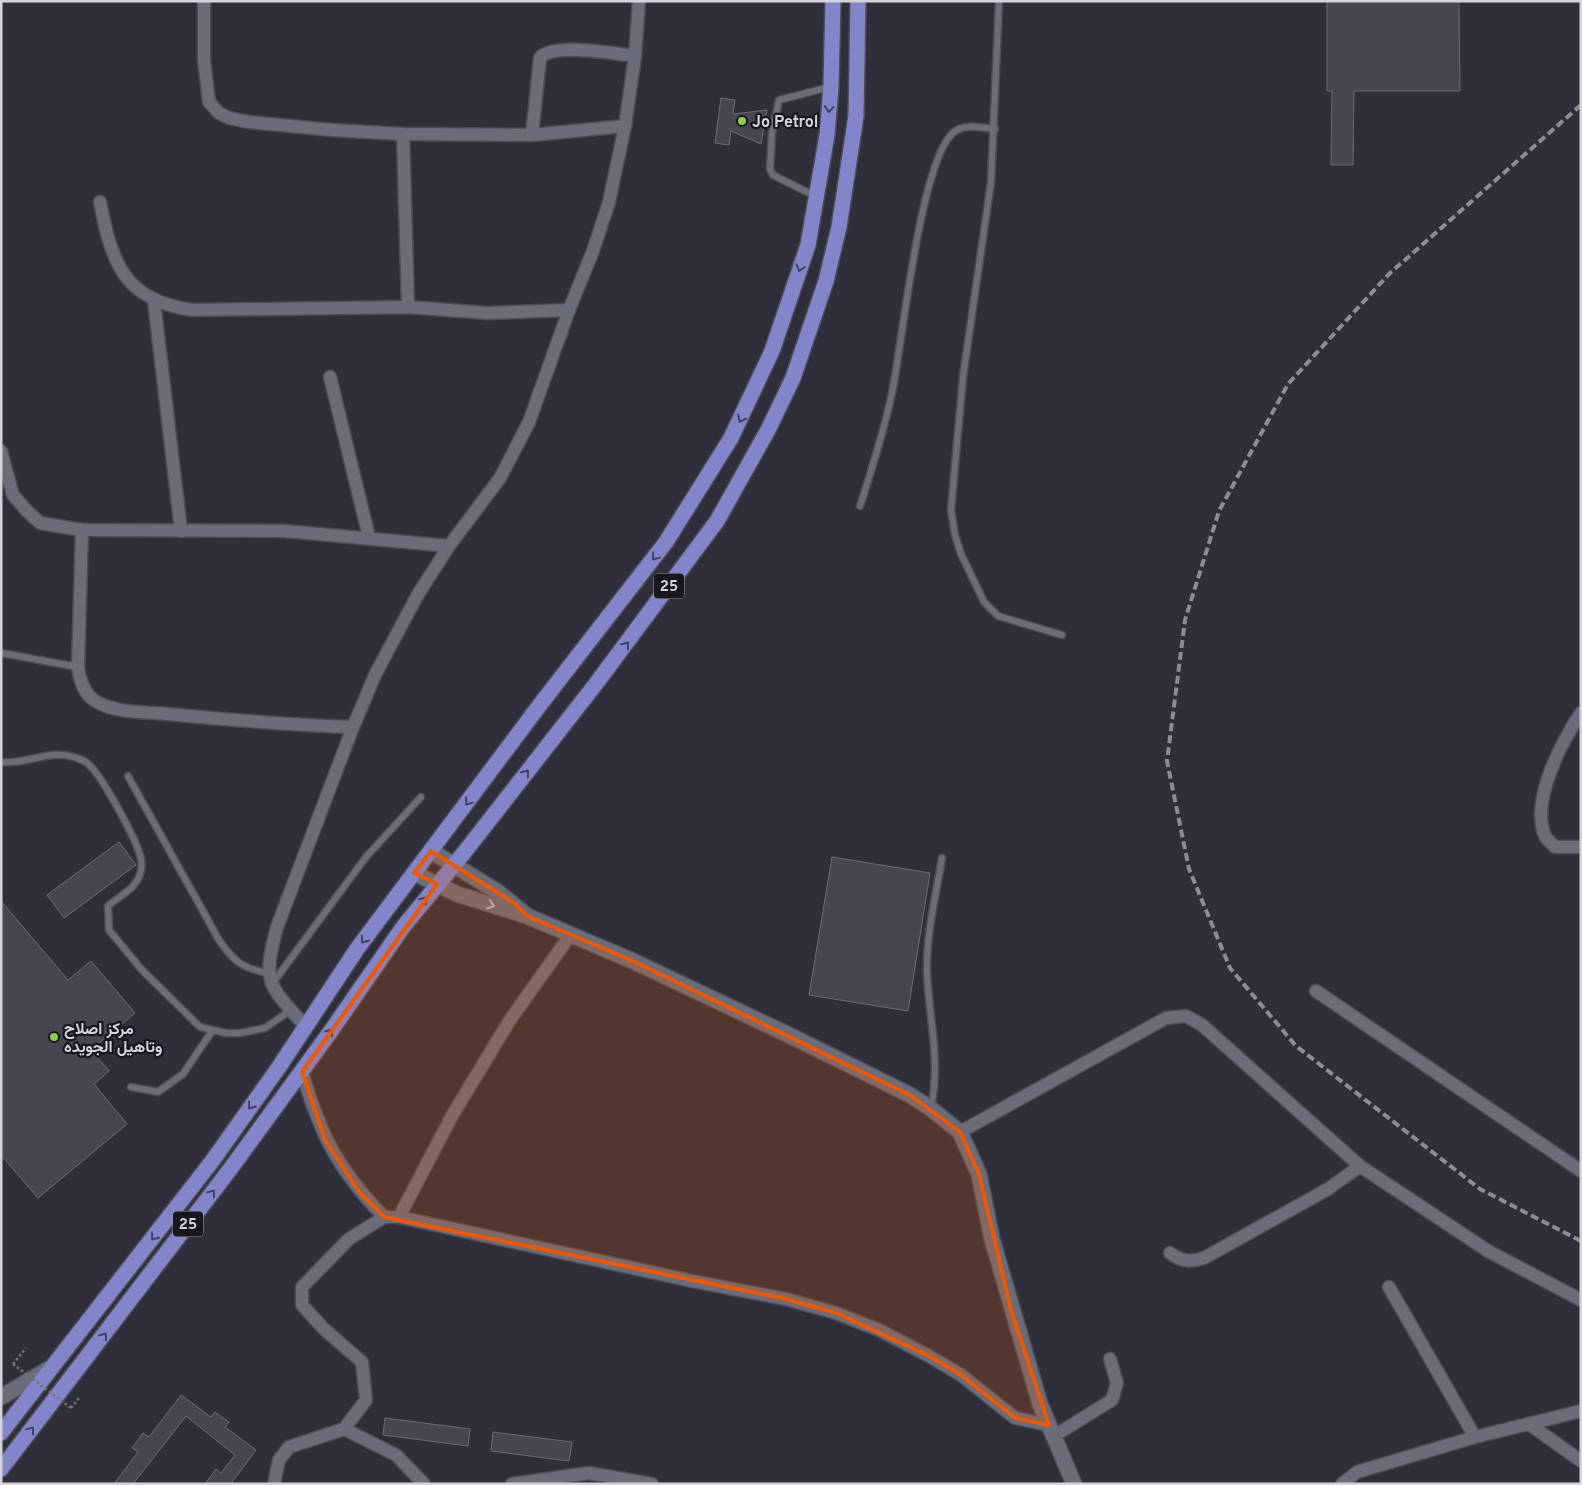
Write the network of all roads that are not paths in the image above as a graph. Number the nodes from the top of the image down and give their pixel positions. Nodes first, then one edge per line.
1 (204, 1) edge
2 (639, 1) edge
3 (833, 1) edge
4 (858, 1) edge
5 (999, 1) edge
6 (635, 56) junction
7 (831, 86) junction
8 (625, 126) junction
9 (995, 129) junction
10 (404, 134) junction
11 (532, 135) junction
12 (817, 198) junction
13 (100, 202) dead end
14 (154, 301) junction
15 (408, 308) junction
16 (569, 310) junction
17 (330, 377) dead end
18 (1, 451) edge
19 (860, 506) dead end
20 (82, 530) junction
21 (181, 531) junction
22 (369, 537) junction
23 (449, 546) junction
24 (1062, 635) dead end
25 (1, 653) edge
26 (78, 667) junction
27 (1581, 713) edge
28 (353, 727) junction
29 (1, 762) edge
30 (128, 776) dead end
31 (421, 797) dead end
32 (1581, 847) edge
33 (432, 851) junction
34 (942, 858) dead end
35 (454, 864) junction
36 (414, 873) junction
37 (437, 884) junction
38 (527, 916) junction
39 (571, 934) junction
40 (270, 979) junction
41 (1316, 991) dead end
42 (291, 1010) junction
43 (306, 1027) junction
44 (212, 1031) junction
45 (302, 1072) junction
46 (131, 1087) dead end
47 (930, 1108) junction
48 (960, 1132) junction
49 (1360, 1166) junction
50 (1581, 1171) edge
51 (384, 1217) junction
52 (399, 1218) junction
53 (1170, 1252) dead end
54 (1389, 1287) dead end
55 (1581, 1300) edge
56 (1110, 1359) dead end
57 (55, 1365) junction
58 (1, 1396) edge
59 (1581, 1411) edge
60 (1530, 1424) junction
61 (344, 1429) junction
62 (1051, 1431) junction
63 (1, 1433) edge
64 (1475, 1437) junction
65 (1581, 1461) edge
66 (1, 1469) edge
67 (274, 1484) edge
68 (424, 1484) edge
69 (512, 1484) edge
70 (652, 1484) edge
71 (1074, 1484) edge
72 (1342, 1484) edge

1 - 10 street
2 - 6 street
3 - 7 highway, 25
35 -> 4 highway, 25
5 - 9 lane
6 - 8 street
6 - 11 street
7 -> 12 highway, 25
7 - 12 lane
8 - 11 street
8 - 16 street
9 - 19 lane
9 - 24 lane
10 - 11 street
10 - 15 street
12 -> 33 highway, 25
13 - 14 street
14 - 15 street
14 - 21 street
15 - 16 street
16 - 23 street
17 - 22 street
18 - 20 street
20 - 21 street
20 - 26 street
21 - 22 street
22 - 23 street
23 - 28 street
25 - 26 lane
26 - 28 street
27 - 32 street
28 - 40 street
29 - 44 lane
30 - 40 lane
31 - 40 lane
33 - 35 street
33 - 36 highway, 25
34 - 47 lane
35 - 37 highway, 25
35 - 38 street
36 - 37 street
36 -> 43 highway, 25
37 -> 38 street
45 -> 37 highway, 25
38 - 39 street
39 - 47 street
39 - 52 street
40 - 42 street
41 - 50 street
42 - 43 street
42 - 44 lane
43 -> 57 highway, 25
44 - 46 lane
45 - 51 street
66 -> 45 highway, 25
47 - 48 street
48 - 49 street
48 - 62 street
49 - 53 street
49 - 55 street
51 - 52 street
51 - 61 street
52 - 62 street
54 - 64 street
56 - 62 street
57 - 58 street
57 - 63 highway, 25
59 - 60 street
60 - 64 street
60 - 65 street
61 - 67 street
61 - 68 street
62 - 71 street
64 - 72 street
69 - 70 street

